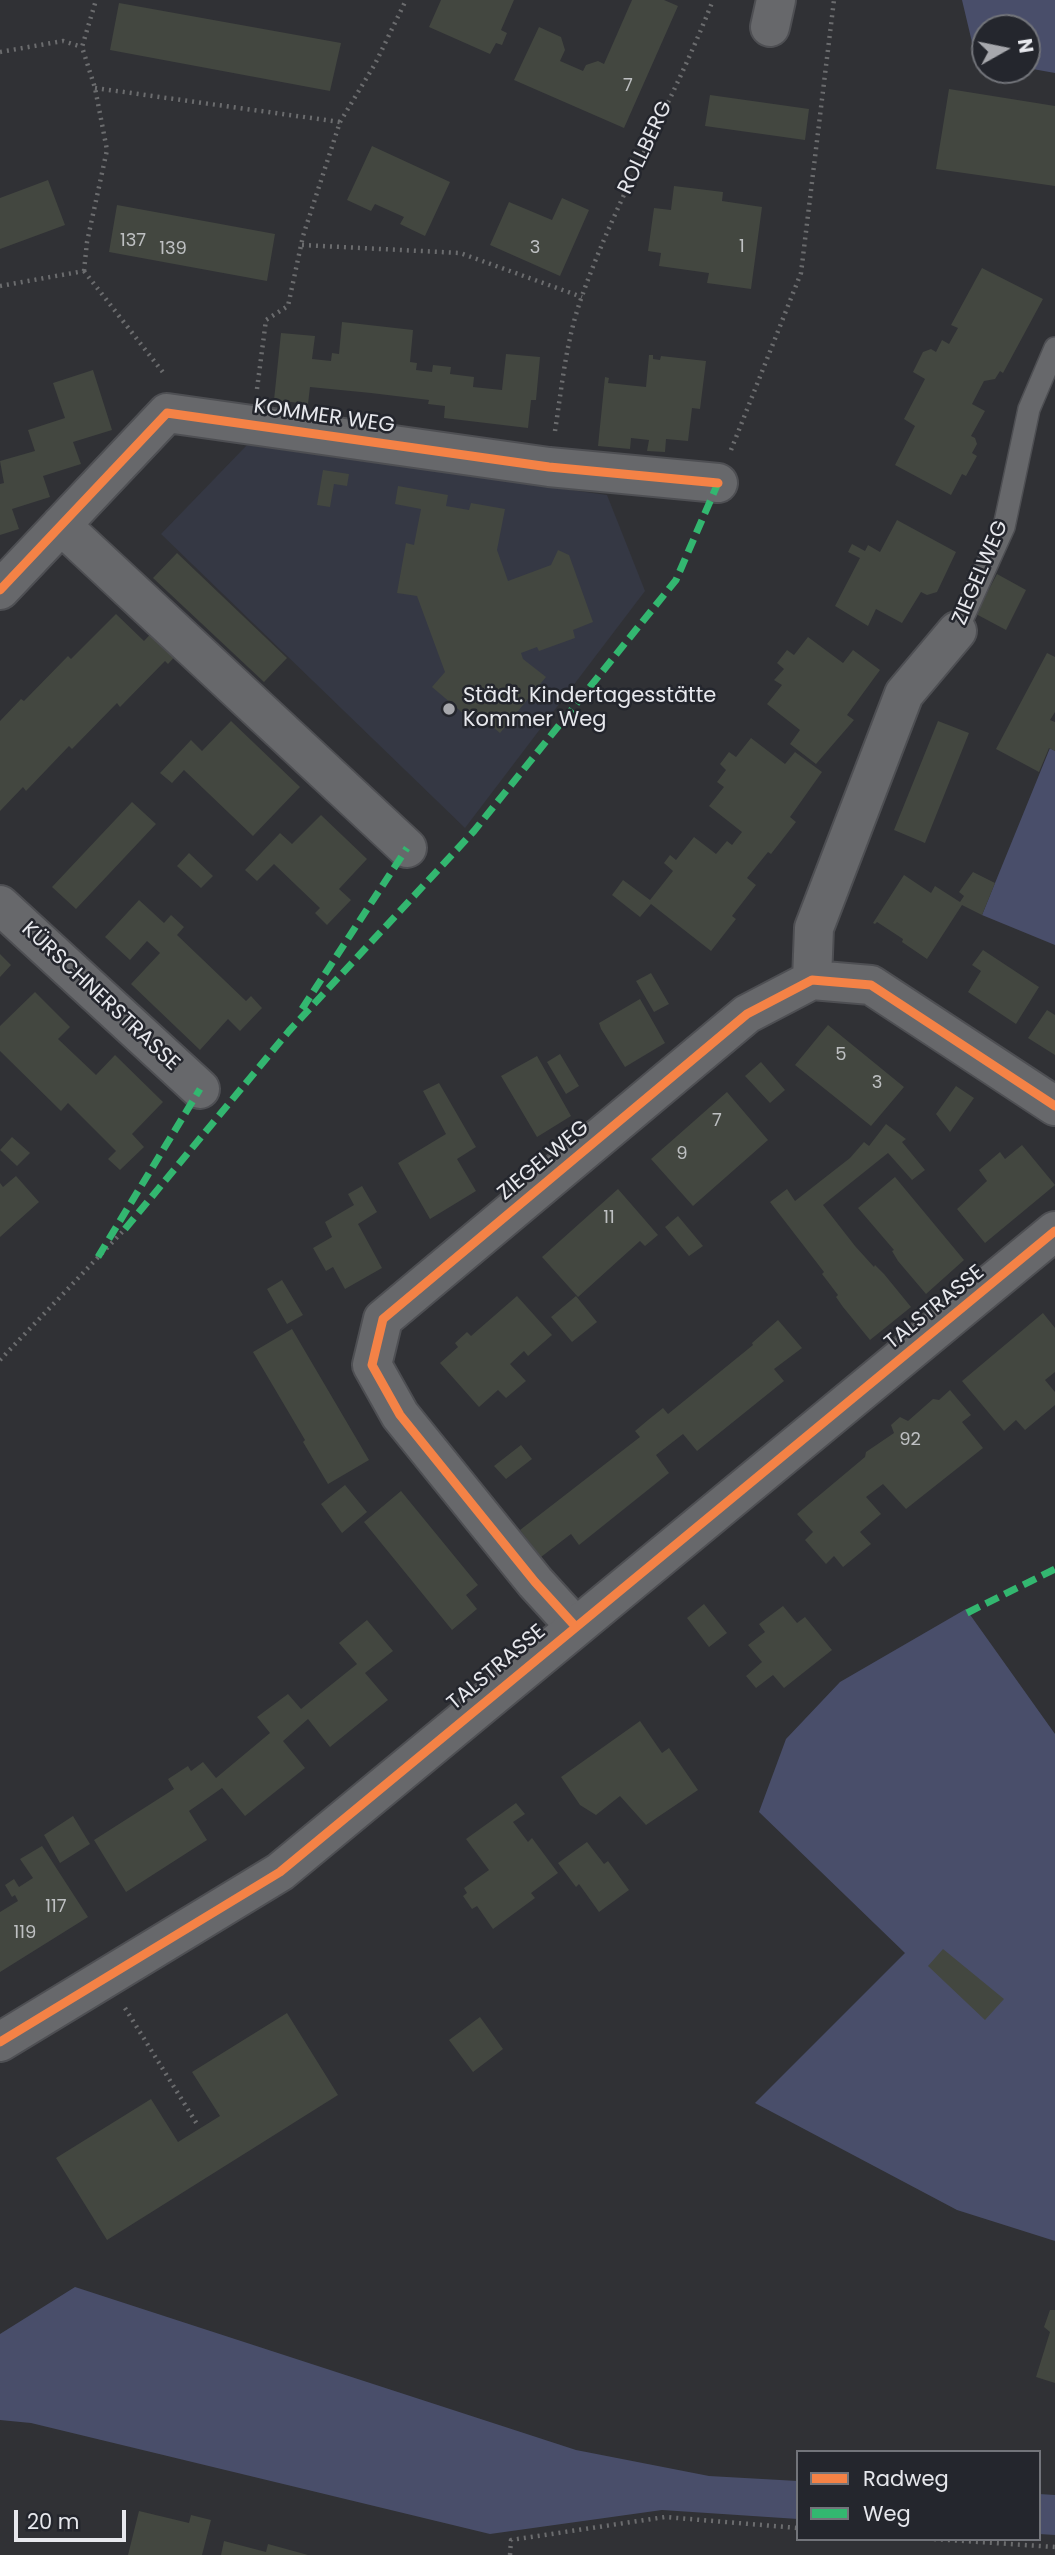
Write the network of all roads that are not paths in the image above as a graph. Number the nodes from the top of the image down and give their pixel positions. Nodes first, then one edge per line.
1 (1055, 348) edge
2 (718, 483) road end
3 (61, 525) junction
4 (0, 590) edge
5 (957, 631) joint
6 (407, 848) dead end
7 (0, 905) edge
8 (813, 980) junction
9 (200, 1089) dead end
10 (1055, 1106) edge
11 (1055, 1231) edge
12 (575, 1626) junction
13 (0, 2042) edge

1 - 5 lane, ZIEGELWEG
2 - 3 street, KOMMER WEG
3 - 4 street, KOMMER WEG
3 - 6 street
5 - 8 street, ZIEGELWEG
7 - 9 street, KÜRSCHNERSTRASSE
8 - 10 street
8 - 12 street, ZIEGELWEG
11 - 12 street, TALSTRASSE
12 - 13 street, TALSTRASSE

